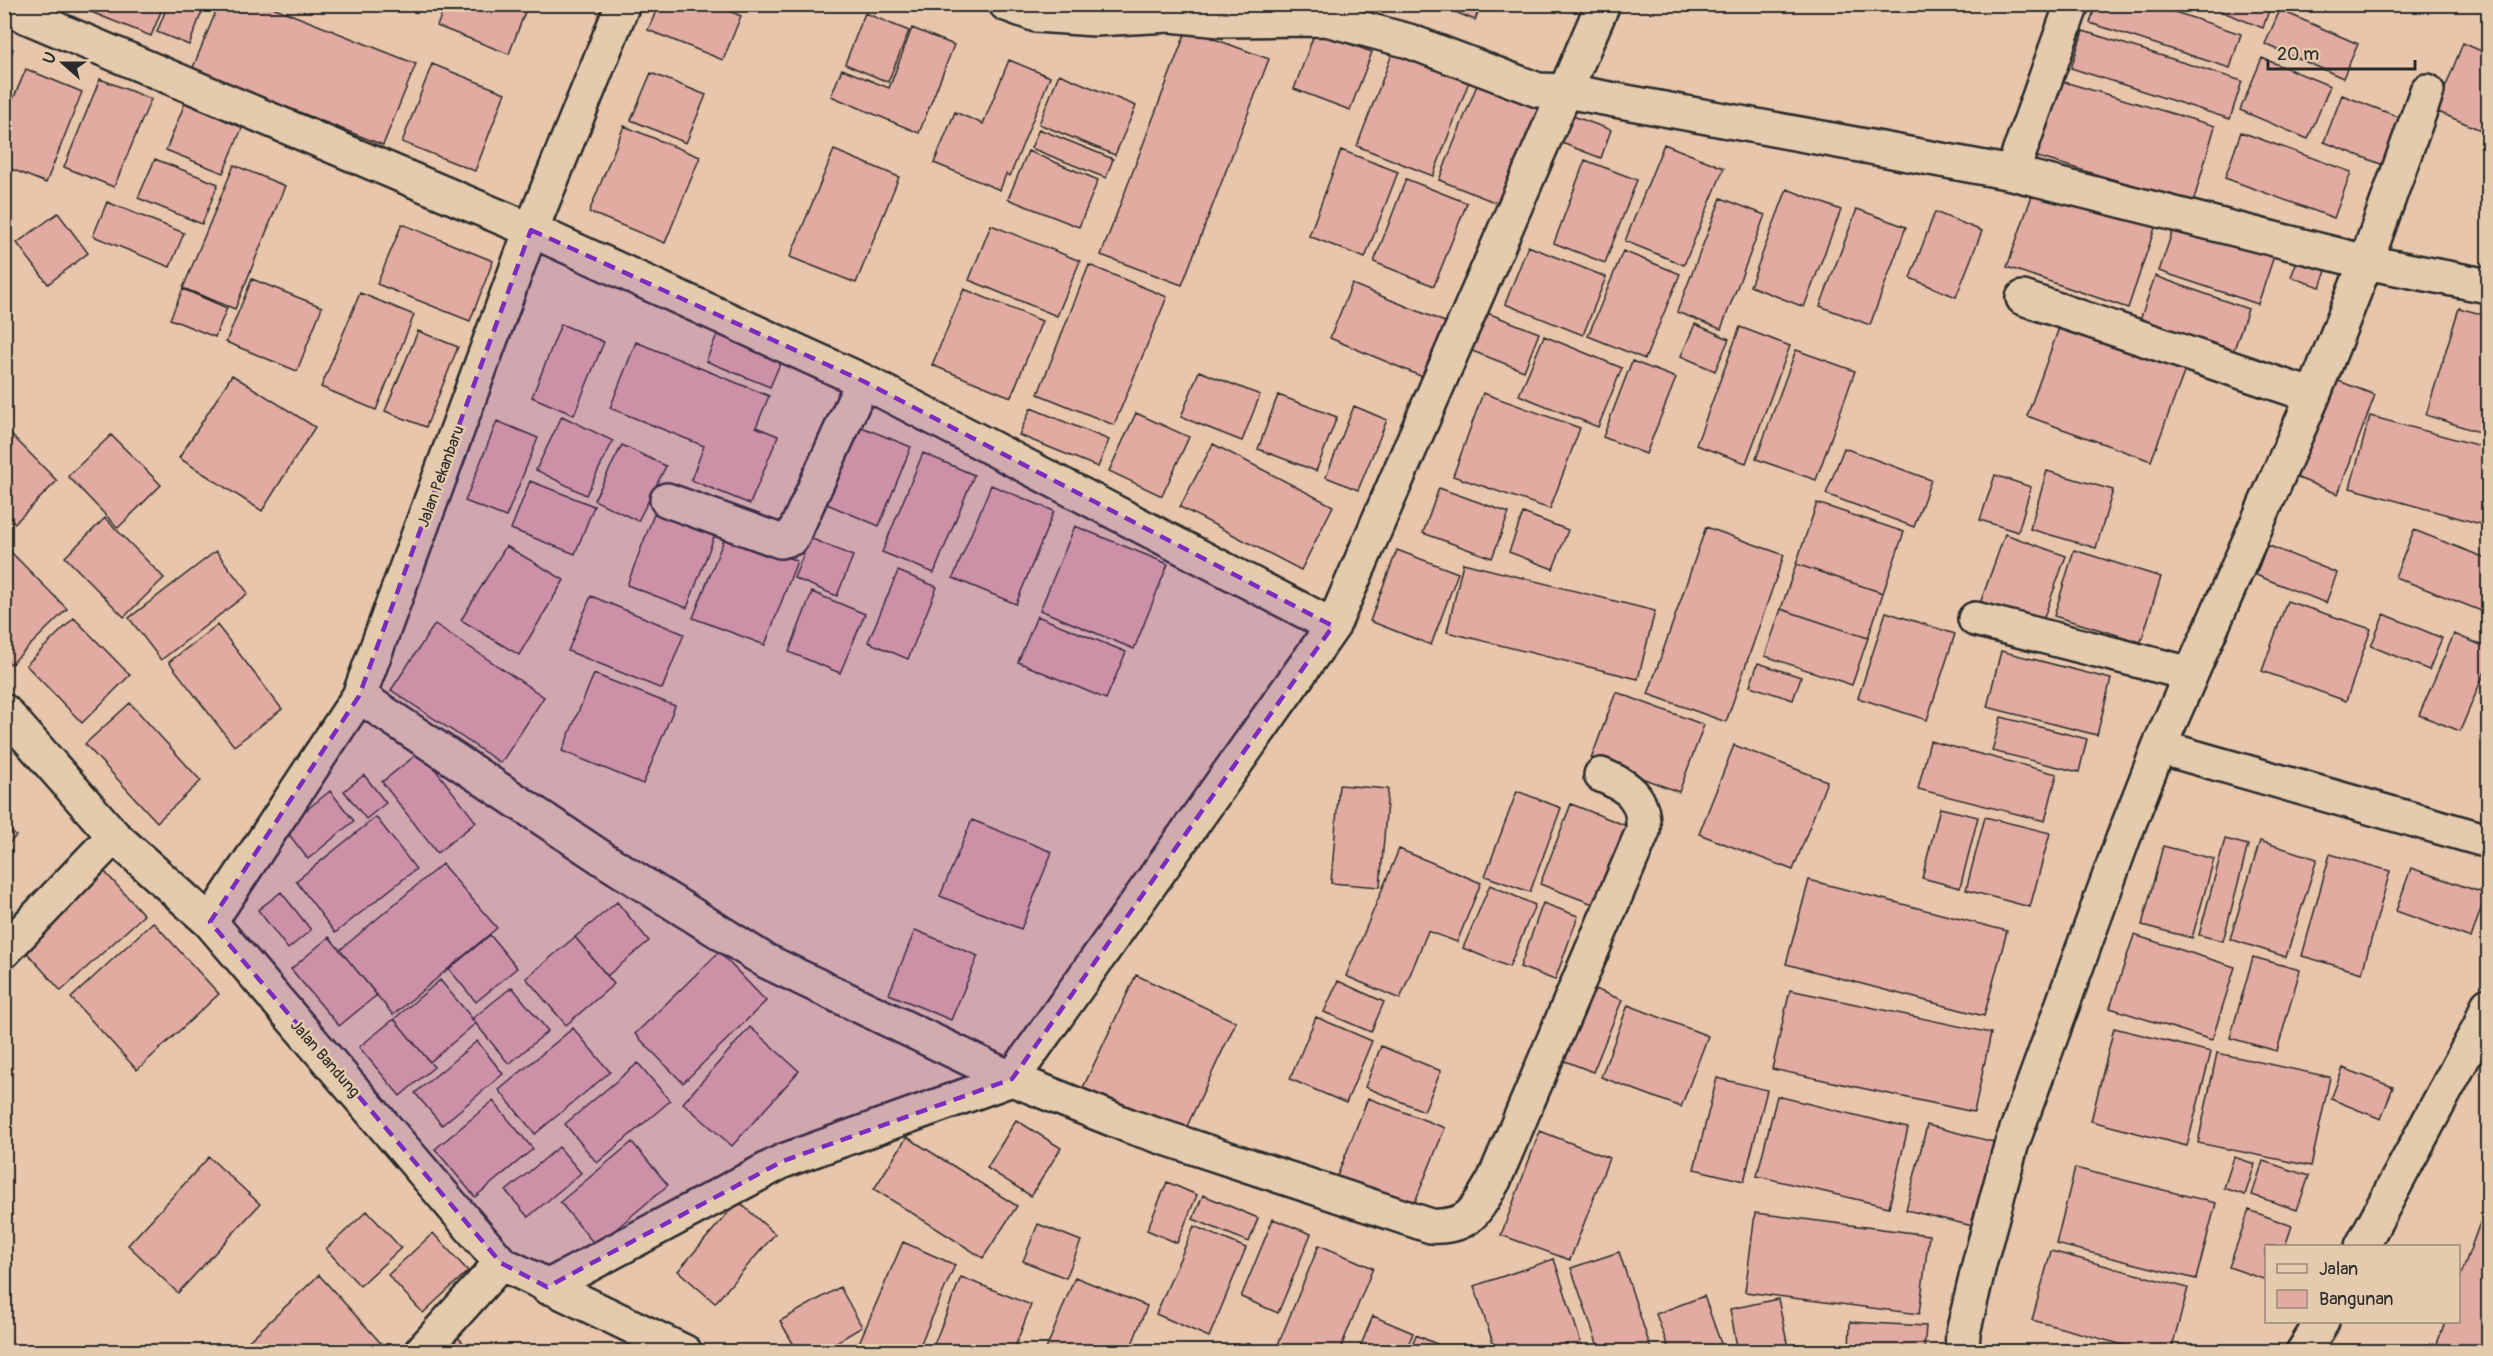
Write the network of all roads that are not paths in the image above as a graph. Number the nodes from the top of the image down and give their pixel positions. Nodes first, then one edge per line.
1 (623, 4) edge
2 (1006, 4) edge
3 (1603, 4) edge
4 (2072, 4) edge
5 (4, 7) edge
6 (1566, 91) junction
7 (2427, 91) dead end
8 (2012, 173) junction
9 (531, 230) junction
10 (2366, 262) junction
11 (2488, 286) edge
12 (2023, 298) dead end
13 (863, 381) junction
14 (2313, 396) junction
15 (667, 500) dead end
16 (1974, 619) dead end
17 (1333, 626) junction
18 (2191, 674) junction
19 (360, 696) junction
20 (4, 711) edge
21 (2159, 747) junction
22 (1601, 775) dead end
23 (114, 836) junction
24 (2488, 841) edge
25 (210, 922) junction
26 (4, 951) edge
27 (2486, 1020) edge
28 (1012, 1078) junction
29 (2363, 1245) edge
30 (501, 1263) junction
31 (547, 1287) junction
32 (667, 1348) edge
33 (421, 1352) edge
34 (1962, 1352) edge

1 - 9 street, Jalan Pekanbaru
2 - 6 street
3 - 6 street
4 - 8 street
5 - 9 street
6 - 8 street
6 - 17 street
7 - 10 street
8 - 10 street
9 - 13 street
9 - 19 street, Jalan Pekanbaru
10 - 11 street
10 - 14 street
12 - 14 street
13 - 15 street
13 - 17 street
14 - 18 street
16 - 18 street
17 - 28 street
18 - 21 street
19 - 25 street, Jalan Pekanbaru
19 - 28 street
20 - 23 street, Jalan Bandung
21 - 24 street
21 - 34 street
22 - 28 street
23 - 25 street, Jalan Bandung
23 - 26 street
25 - 30 street, Jalan Bandung
27 - 29 street
28 - 31 street
30 - 31 street, Jalan Bandung
30 - 33 street
31 - 32 street, Jalan Bandung

